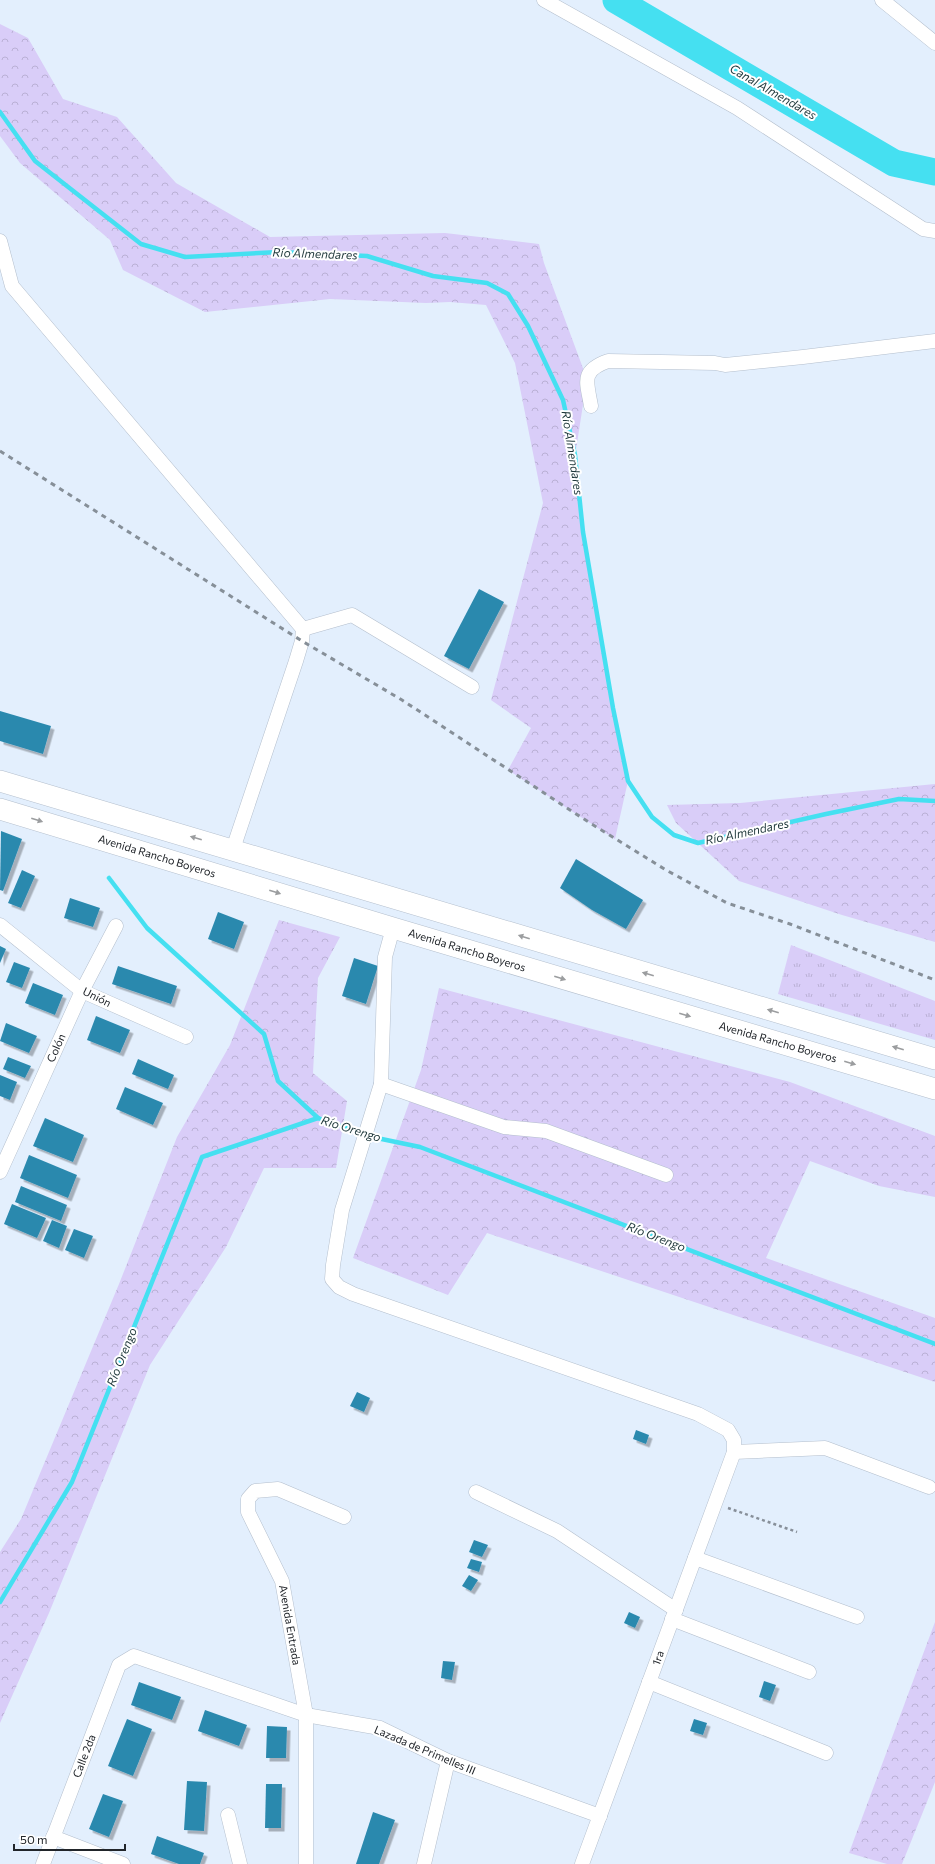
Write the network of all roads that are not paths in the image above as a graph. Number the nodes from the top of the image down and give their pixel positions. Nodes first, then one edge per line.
1 (544, 0) edge
2 (882, 0) edge
3 (935, 43) edge
4 (935, 231) edge
5 (0, 241) edge
6 (935, 341) edge
7 (591, 406) dead end
8 (303, 629) junction
9 (472, 687) dead end
10 (0, 781) edge
11 (0, 809) edge
12 (233, 849) junction
13 (0, 925) edge
14 (116, 926) dead end
15 (393, 928) junction
16 (82, 991) junction
17 (186, 1037) dead end
18 (935, 1059) edge
19 (381, 1084) junction
20 (935, 1089) edge
21 (0, 1172) edge
22 (666, 1175) dead end
23 (734, 1452) junction
24 (929, 1487) dead end
25 (476, 1492) dead end
26 (344, 1517) dead end
27 (695, 1558) junction
28 (674, 1615) junction
29 (857, 1617) dead end
30 (134, 1656) joint
31 (809, 1672) dead end
32 (649, 1682) junction
33 (306, 1715) junction
34 (826, 1753) dead end
35 (448, 1761) junction
36 (228, 1815) dead end
37 (600, 1816) junction
38 (53, 1837) junction
39 (43, 1864) edge
40 (123, 1864) edge
41 (240, 1864) edge
42 (306, 1864) edge
43 (424, 1864) edge
44 (582, 1864) edge

1 - 4 street
2 - 3 street
5 - 8 street
6 - 7 street
8 - 9 street
8 - 12 street
12 -> 10 highway
11 -> 15 highway, Avenida Rancho Boyeros
18 -> 12 highway
13 - 16 street, Unión
14 - 16 street, Colón
15 - 19 street
15 -> 20 highway, Avenida Rancho Boyeros
16 - 17 street, Unión
16 - 21 street, Colón
19 - 22 street
19 - 23 street
23 - 24 street
23 - 27 street, 1ra
25 - 28 street
26 - 33 street, Avenida Entrada
27 - 28 street, 1ra
27 - 29 street
28 - 31 street
28 - 32 street, 1ra
30 - 33 street, Lazada de Primelles III
30 - 38 street, Calle 2da
32 - 34 street
32 - 37 street, 1ra
33 - 35 street, Lazada de Primelles III
33 - 42 street, Avenida Entrada
35 - 37 street, Lazada de Primelles III
35 - 43 street
36 - 41 street
37 - 44 street, 1ra
38 - 39 street, Calle 2da
38 - 40 street

